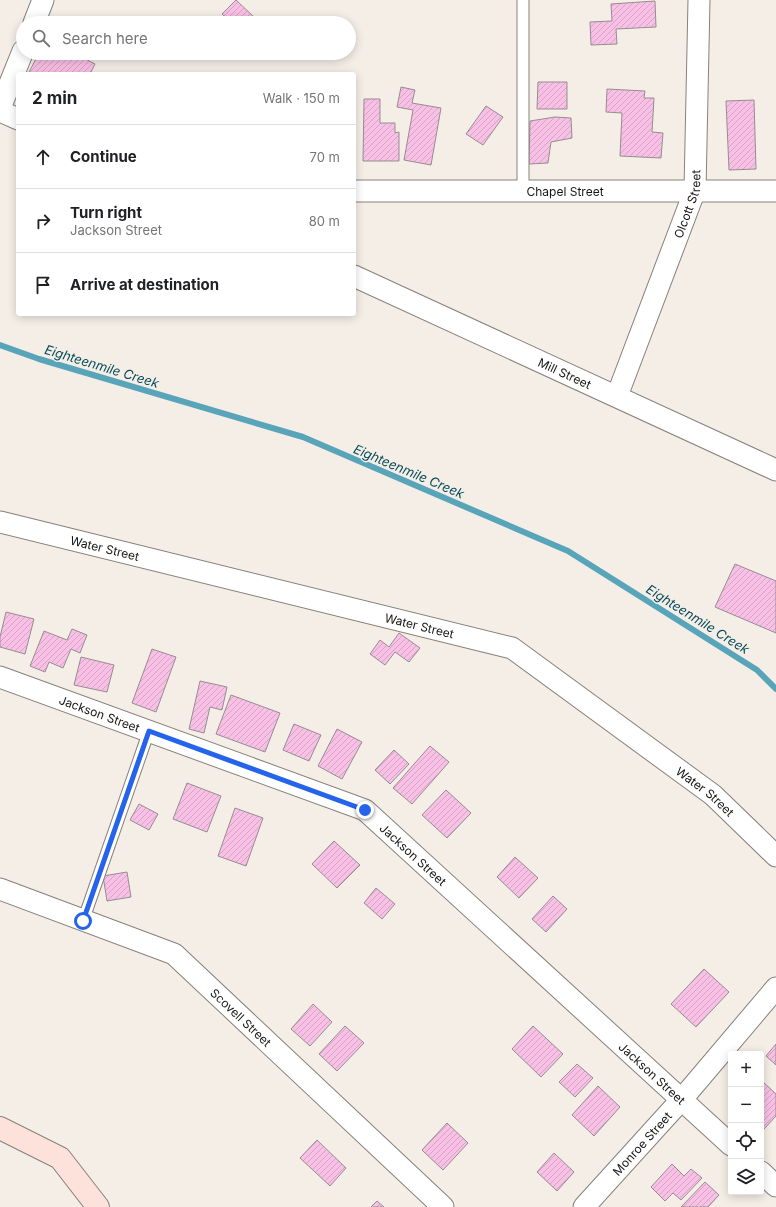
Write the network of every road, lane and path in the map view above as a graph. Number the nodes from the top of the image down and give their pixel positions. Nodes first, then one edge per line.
1 (43, 0) edge
2 (523, 0) edge
3 (699, 0) edge
4 (37, 16) edge
5 (19, 60) edge
6 (0, 110) edge
7 (16, 118) edge
8 (695, 190) junction
9 (356, 191) edge
10 (776, 191) edge
11 (523, 192) junction
12 (356, 277) edge
13 (617, 396) junction
14 (776, 470) edge
15 (0, 522) edge
16 (0, 677) edge
17 (149, 731) junction
18 (776, 856) edge
19 (0, 889) edge
20 (83, 921) junction
21 (776, 988) edge
22 (682, 1099) junction
23 (0, 1128) edge
24 (728, 1141) edge
25 (764, 1175) edge
26 (776, 1186) edge
27 (98, 1207) edge
28 (442, 1207) edge
29 (584, 1207) edge

1 - 4 street
2 - 11 lane
3 - 8 street, Olcott Street
5 - 6 street
6 - 7 street
8 - 10 street, Chapel Street
8 - 11 street, Chapel Street
8 - 13 street, Olcott Street
9 - 11 street, Chapel Street
12 - 13 street, Mill Street
13 - 14 street, Mill Street
15 - 18 street, Water Street
16 - 17 street, Jackson Street
17 - 20 lane
17 - 22 street, Jackson Street
19 - 20 street, Scovell Street
20 - 28 street, Scovell Street
21 - 22 street, Monroe Street
22 - 24 street, Jackson Street
22 - 29 street, Monroe Street
23 - 27 street
25 - 26 street

